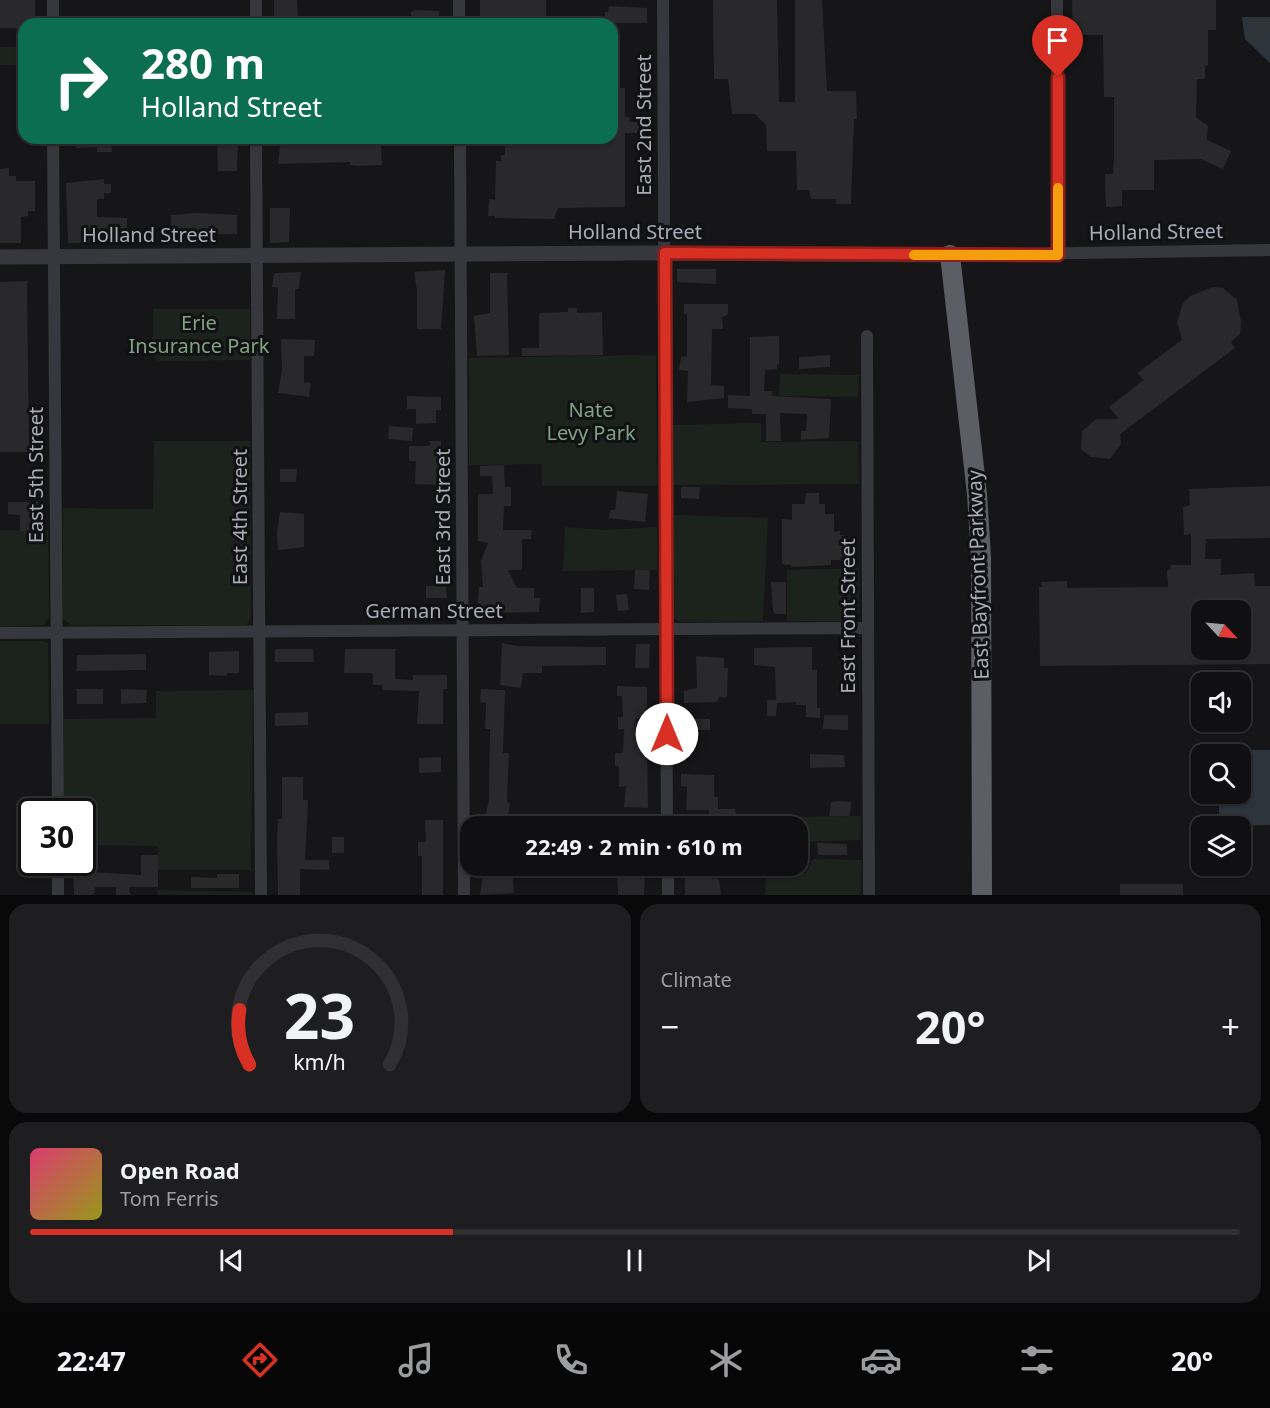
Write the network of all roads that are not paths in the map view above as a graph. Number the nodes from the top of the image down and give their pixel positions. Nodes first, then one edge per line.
1 (53, 0) edge
2 (256, 0) edge
3 (459, 0) edge
4 (663, 0) edge
5 (1058, 0) edge
6 (53, 18) edge
7 (256, 18) edge
8 (459, 18) edge
9 (53, 144) edge
10 (256, 144) edge
11 (460, 144) edge
12 (1270, 250) edge
13 (665, 253) junction
14 (461, 254) junction
15 (257, 255) junction
16 (950, 255) junction
17 (1058, 255) junction
18 (53, 256) junction
19 (0, 257) edge
20 (867, 336) dead end
21 (868, 628) junction
22 (463, 630) junction
23 (666, 630) junction
24 (260, 631) junction
25 (0, 633) edge
26 (56, 634) junction
27 (58, 798) edge
28 (667, 816) edge
29 (58, 876) edge
30 (668, 876) edge
31 (58, 895) edge
32 (261, 895) edge
33 (464, 895) edge
34 (668, 895) edge
35 (869, 895) edge
36 (982, 895) edge

1 - 6 street
2 - 7 street
3 - 8 street
4 - 13 street, East 2nd Street
5 - 17 street
9 - 18 street, East 5th Street
10 - 15 street, East 4th Street
11 - 14 street, East 3rd Street
12 - 17 street, Holland Street
13 - 14 street, Holland Street
13 - 16 street, Holland Street
13 - 23 street, East 2nd Street
14 - 15 street, Holland Street
14 - 22 street, East 3rd Street
15 - 18 street, Holland Street
15 - 24 street, East 4th Street
16 - 17 street, Holland Street
16 - 36 highway, East Bayfront Parkway
18 - 19 street, Holland Street
18 - 26 street, East 5th Street
20 - 21 street, East Front Street
21 - 23 street, German Street
21 - 35 street, East Front Street
22 - 23 street, German Street
22 - 24 street, German Street
22 - 33 street, East 3rd Street
23 - 28 street, East 2nd Street
24 - 26 street, German Street
24 - 32 street, East 4th Street
25 - 26 street, German Street
26 - 27 street, East 5th Street
29 - 31 street
30 - 34 street

